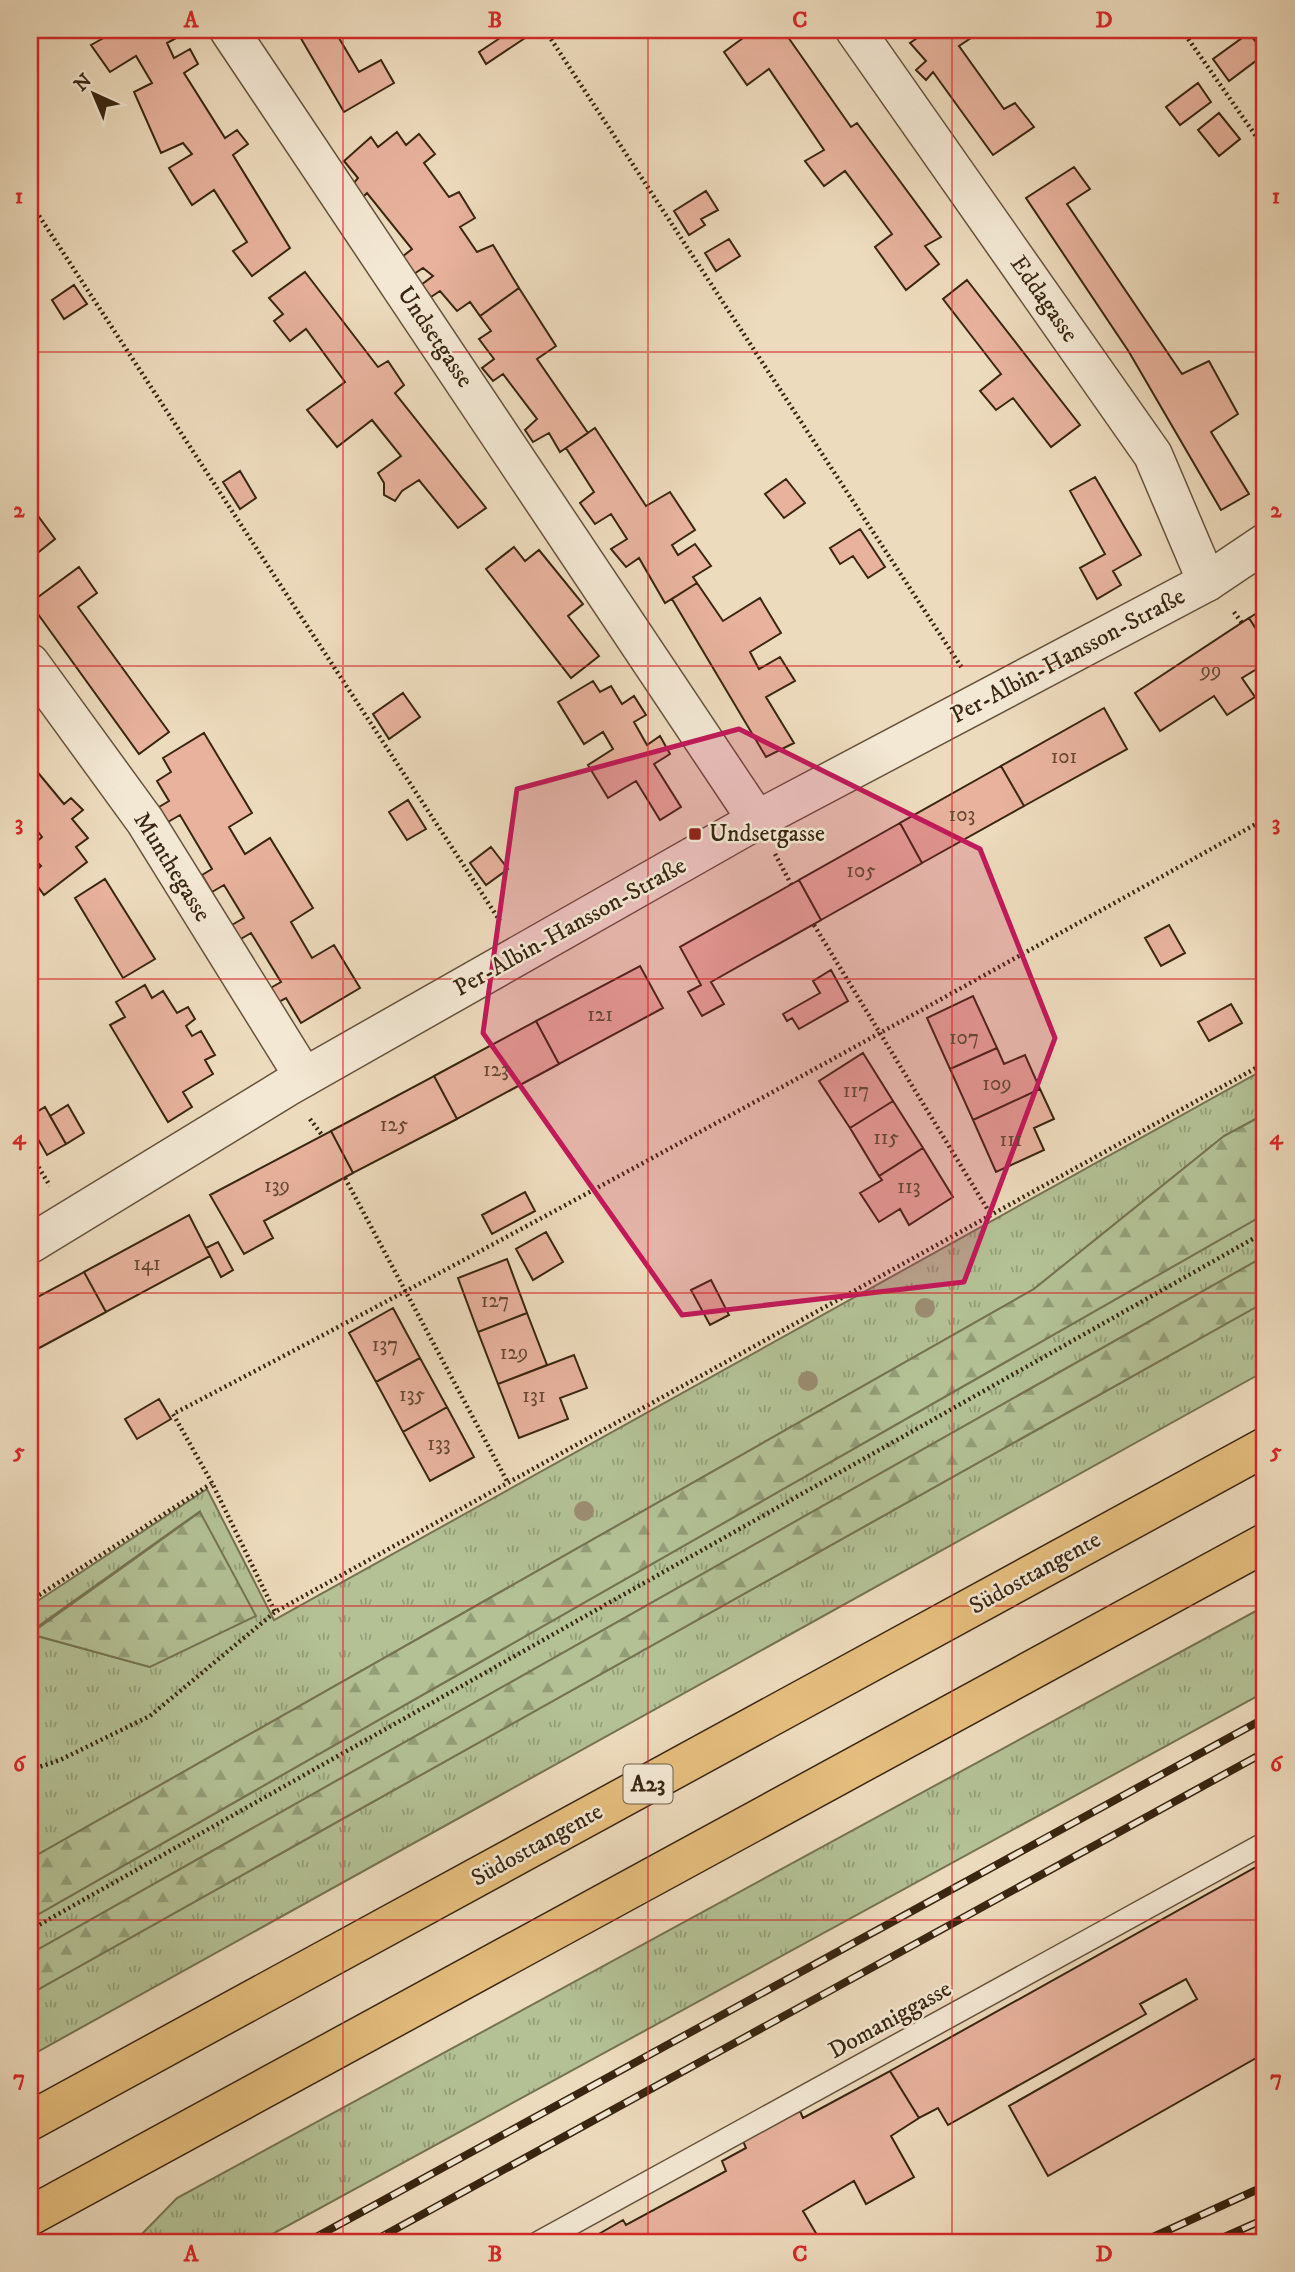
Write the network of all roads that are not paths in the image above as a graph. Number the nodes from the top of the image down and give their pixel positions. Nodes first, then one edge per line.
1 (229, 30) edge
2 (855, 30) edge
3 (1265, 543) edge
4 (1207, 582) junction
5 (30, 663) edge
6 (757, 820) junction
7 (304, 1077) junction
8 (30, 1244) edge
9 (1265, 1447) edge
10 (1265, 1543) edge
11 (1265, 1843) edge
12 (30, 2121) edge
13 (30, 2216) edge
14 (540, 2242) edge

1 - 6 street, Undsetgasse
2 - 4 street, Eddagasse
3 - 4 street, Per-Albin-Hansson-Straße
4 - 6 street, Per-Albin-Hansson-Straße
5 - 7 street, Munthegasse
6 - 7 street, Per-Albin-Hansson-Straße
7 - 8 street, Per-Albin-Hansson-Straße
9 - 12 highway, Südosttangente / A23
10 - 13 highway
11 - 14 lane, Domaniggasse

